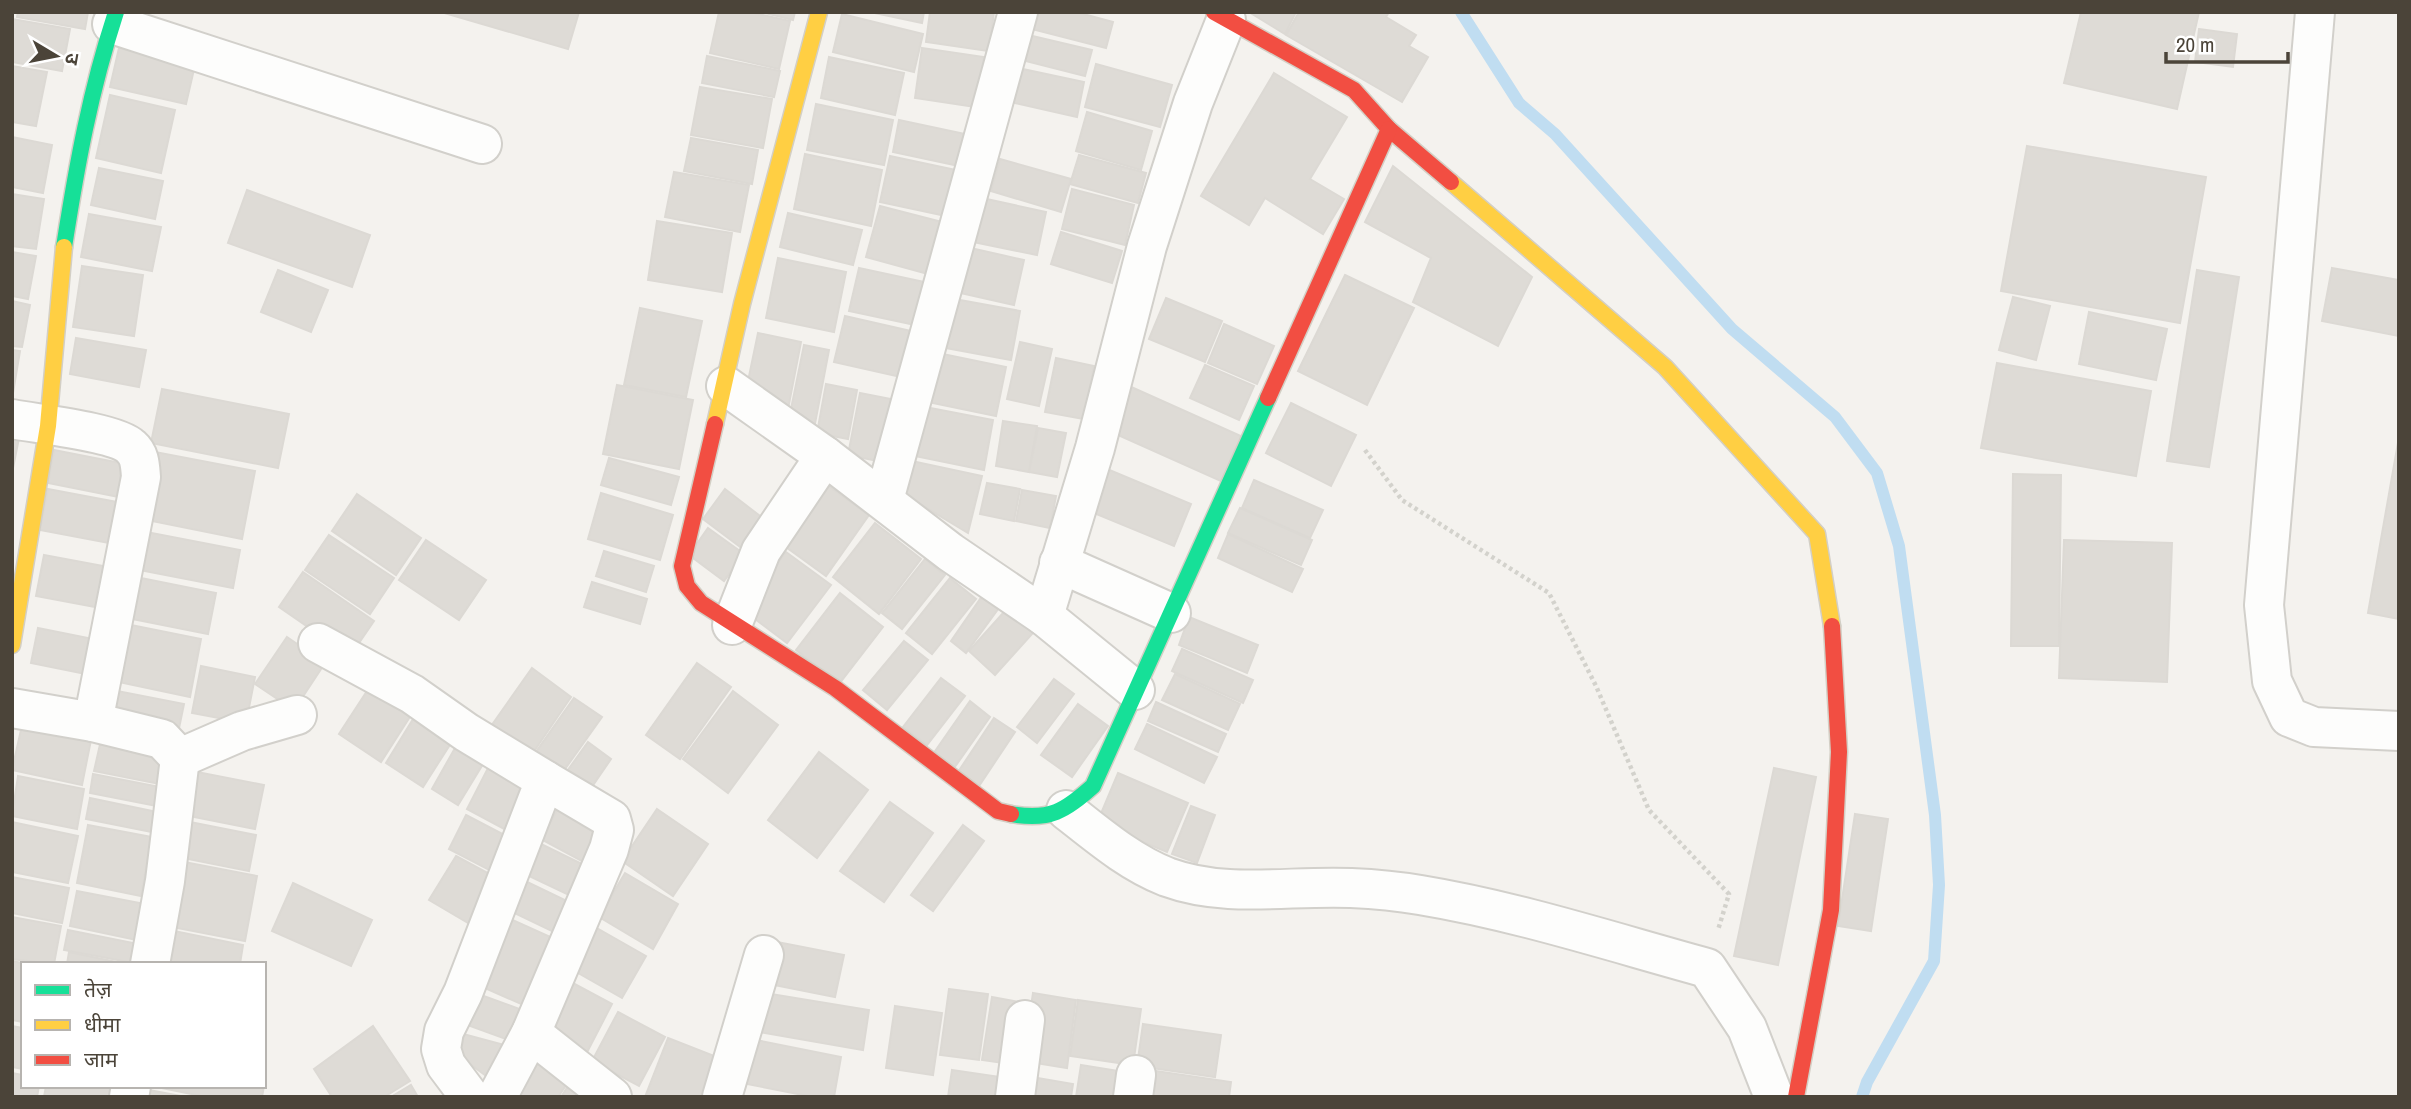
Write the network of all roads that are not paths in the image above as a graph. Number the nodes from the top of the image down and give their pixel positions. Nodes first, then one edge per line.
1 (819, 12) edge
2 (1018, 12) edge
3 (2315, 12) edge
4 (1220, 16) edge
5 (114, 18) edge
6 (1389, 129) junction
7 (482, 144) dead end
8 (726, 386) junction
9 (30, 422) edge
10 (825, 456) junction
11 (884, 500) junction
12 (1059, 563) junction
13 (1171, 613) junction
14 (1044, 616) junction
15 (732, 625) junction
16 (318, 643) dead end
17 (12, 645) edge
18 (1135, 690) junction
19 (12, 708) edge
20 (297, 715) dead end
21 (93, 722) junction
22 (2399, 732) edge
23 (180, 758) junction
24 (545, 780) junction
25 (1066, 810) junction
26 (764, 955) dead end
27 (150, 962) edge
28 (1025, 1020) dead end
29 (531, 1033) junction
30 (470, 1097) edge
31 (497, 1097) edge
32 (612, 1097) edge
33 (722, 1097) edge
34 (1015, 1097) edge
35 (1774, 1097) edge
36 (1796, 1097) edge

1 - 8 street
2 - 11 street
3 - 22 street
4 - 6 street
4 - 12 street
5 - 7 street
5 - 9 street
6 - 13 street
6 - 36 street
8 - 10 street
8 - 15 street
9 - 17 street
9 - 21 street
10 - 11 street
10 - 15 street
11 - 14 street
12 - 13 street
12 - 14 street
13 - 18 street
14 - 18 street
15 - 25 street
16 - 24 street
18 - 25 street
19 - 21 street
20 - 23 street
21 - 23 street
23 - 27 street
24 - 29 street
24 - 30 street
25 - 35 street
26 - 33 street
28 - 34 street
29 - 31 street
29 - 32 street

